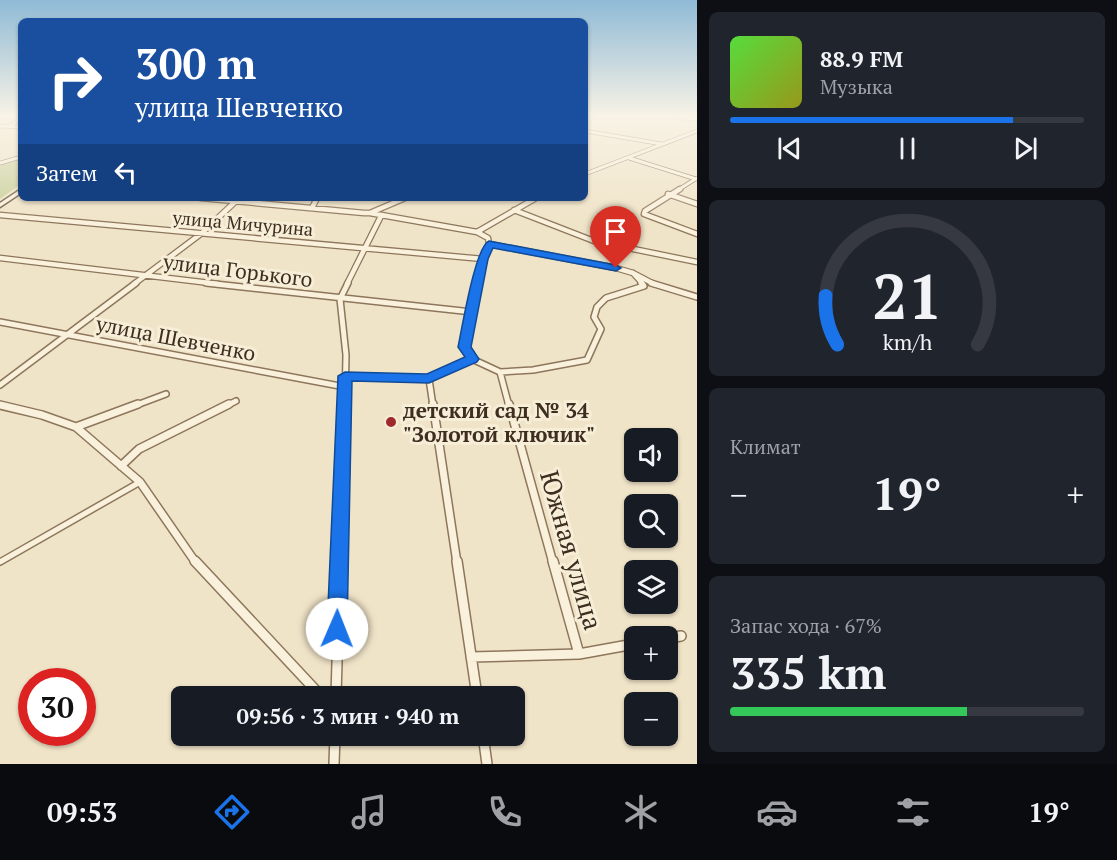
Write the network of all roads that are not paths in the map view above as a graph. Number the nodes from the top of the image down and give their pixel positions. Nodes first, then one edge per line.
1 (644, 152) edge
2 (18, 158) edge
3 (628, 158) junction
4 (0, 163) edge
5 (588, 173) edge
6 (697, 179) edge
7 (18, 194) edge
8 (668, 194) junction
9 (236, 201) edge
10 (246, 201) edge
11 (316, 201) edge
12 (399, 201) edge
13 (530, 201) edge
14 (697, 204) edge
15 (0, 206) edge
16 (312, 208) junction
17 (514, 210) junction
18 (376, 213) junction
19 (0, 214) edge
20 (474, 232) junction
21 (202, 233) junction
22 (697, 234) edge
23 (489, 244) junction
24 (368, 248) junction
25 (0, 258) edge
26 (483, 259) junction
27 (697, 262) edge
28 (633, 273) junction
29 (146, 274) junction
30 (697, 297) edge
31 (340, 299) junction
32 (472, 312) junction
33 (0, 322) edge
34 (70, 334) junction
35 (472, 359) junction
36 (500, 372) junction
37 (345, 376) junction
38 (429, 379) junction
39 (0, 385) edge
40 (345, 387) junction
41 (166, 394) dead end
42 (236, 401) dead end
43 (0, 405) edge
44 (76, 427) junction
45 (121, 466) junction
46 (141, 482) junction
47 (0, 562) edge
48 (681, 636) dead end
49 (678, 637) edge
50 (624, 646) edge
51 (579, 654) junction
52 (471, 657) junction
53 (312, 686) edge
54 (336, 686) edge
55 (475, 686) edge
56 (335, 746) edge
57 (485, 746) edge
58 (334, 764) edge
59 (487, 764) edge

1 - 3 street
2 - 4 street
3 - 5 street
3 - 6 street
6 - 8 street
7 - 15 main road
8 - 14 street
8 - 22 street
9 - 21 street
10 - 16 street
11 - 16 street
12 - 18 street
13 - 17 street
16 - 18 street
17 - 20 street
17 - 27 street
18 - 20 street
18 - 24 street
19 - 21 street, улица Мичурина
20 - 23 street
21 - 24 street, улица Мичурина
21 - 29 street
23 - 26 street
23 - 28 street
24 - 26 street, улица Мичурина
24 - 31 street
25 - 29 street, улица Горького
26 - 32 street
28 - 30 street
28 - 36 street
29 - 31 street, улица Горького
29 - 34 street
31 - 32 street, улица Горького
31 - 37 street
32 - 35 street
33 - 34 street, улица Шевченко
34 - 39 street
34 - 40 street, улица Шевченко
35 - 36 street
35 - 38 street
36 - 51 street, Южная улица
37 - 38 street
37 - 40 street
38 - 52 street
40 - 54 street
41 - 44 street
42 - 45 street
43 - 44 street
44 - 45 street
45 - 46 street
46 - 47 street
46 - 53 street
48 - 49 street
50 - 51 street
51 - 52 street
52 - 55 street
56 - 58 street
57 - 59 street

